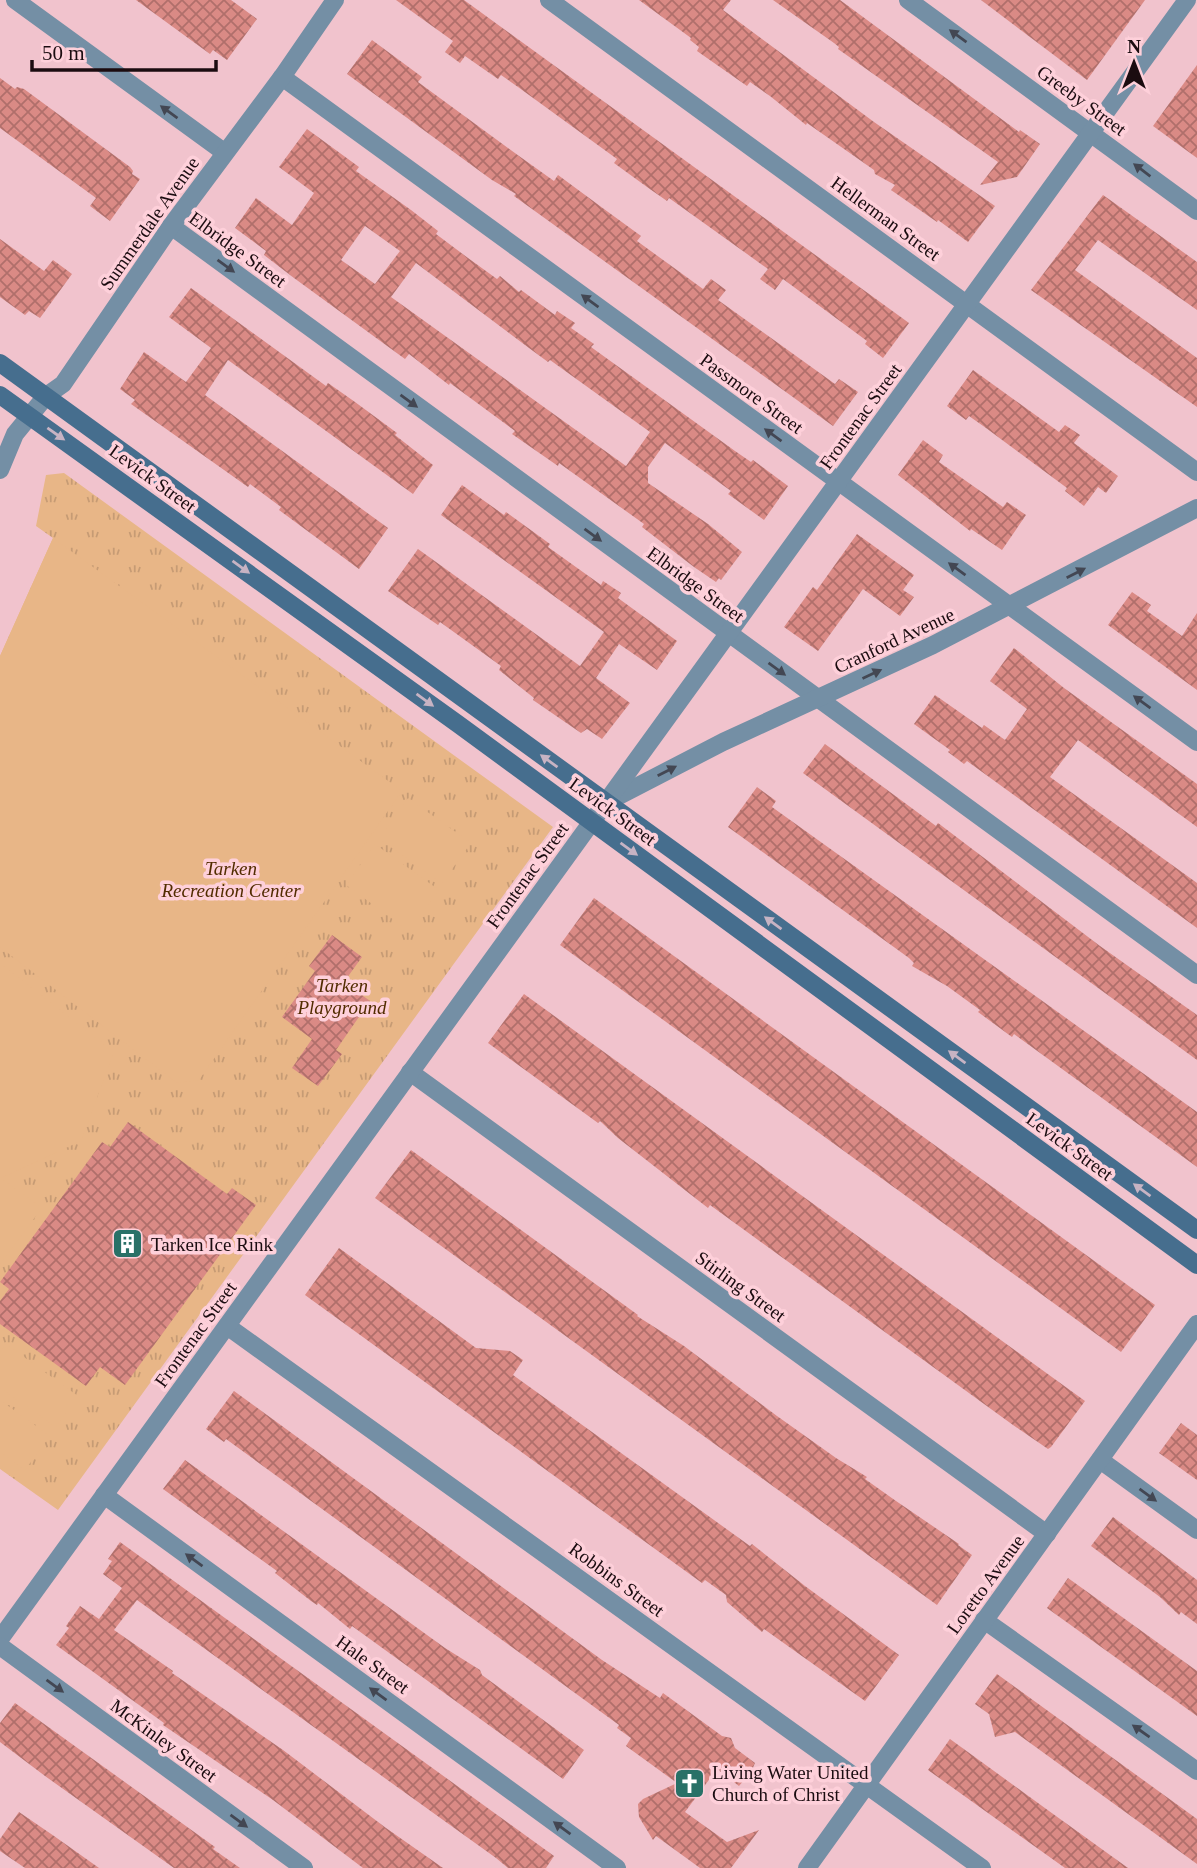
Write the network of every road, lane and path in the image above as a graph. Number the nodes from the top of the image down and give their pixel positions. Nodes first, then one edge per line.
1 (15, 0) edge
2 (335, 0) edge
3 (549, 0) edge
4 (908, 0) edge
5 (1187, 0) edge
6 (282, 77) junction
7 (1091, 132) junction
8 (225, 152) junction
9 (1197, 211) edge
10 (171, 226) junction
11 (967, 303) junction
12 (0, 363) edge
13 (0, 395) edge
14 (46, 396) junction
15 (31, 416) junction
16 (0, 470) edge
17 (1197, 472) edge
18 (838, 482) junction
19 (1197, 508) edge
20 (1010, 607) junction
21 (728, 634) junction
22 (817, 699) junction
23 (1197, 742) edge
24 (606, 802) junction
25 (592, 822) junction
26 (1197, 975) edge
27 (927, 1035) junction
28 (911, 1055) junction
29 (410, 1072) junction
30 (1197, 1230) edge
31 (1197, 1265) edge
32 (1197, 1324) edge
33 (227, 1326) junction
34 (1100, 1460) junction
35 (104, 1494) junction
36 (1197, 1530) edge
37 (1047, 1534) junction
38 (984, 1620) junction
39 (0, 1639) edge
40 (0, 1646) edge
41 (1197, 1771) edge
42 (866, 1783) junction
43 (303, 1868) edge
44 (617, 1868) edge
45 (807, 1868) edge
46 (982, 1868) edge

8 -> 1 street
2 - 6 street, Summerdale Avenue
3 - 11 street, Hellerman Street
7 -> 4 street, Greeby Street
5 - 7 street, Frontenac Street
6 - 8 street, Summerdale Avenue
18 -> 6 street, Passmore Street
9 -> 7 street, Greeby Street
7 - 11 street, Frontenac Street
8 - 10 street, Summerdale Avenue
10 - 14 street, Summerdale Avenue
10 -> 21 street, Elbridge Street
11 - 17 street, Hellerman Street
11 - 18 street, Frontenac Street
12 - 14 main road, Levick Street
13 - 15 main road, Levick Street
14 - 15 street, Summerdale Avenue
24 -> 14 main road, Levick Street
15 - 16 street, Summerdale Avenue
15 -> 25 main road, Levick Street
20 -> 18 street, Passmore Street
18 - 21 street, Frontenac Street
20 -> 19 street, Cranford Avenue
22 -> 20 street, Cranford Avenue
23 -> 20 street, Passmore Street
21 -> 22 street, Elbridge Street
21 - 24 street, Frontenac Street
24 -> 22 street, Cranford Avenue
22 - 26 street, Elbridge Street
24 - 25 street, Frontenac Street
27 -> 24 main road, Levick Street
25 -> 28 main road, Levick Street
25 - 29 street, Frontenac Street
27 - 28 main road
30 -> 27 main road, Levick Street
28 - 31 main road, Levick Street
29 - 33 street, Frontenac Street
29 - 37 street, Stirling Street
32 - 34 street, Loretto Avenue
33 - 35 street, Frontenac Street
33 - 42 street, Robbins Street
34 -> 36 street
34 - 37 street, Loretto Avenue
35 - 39 street, Frontenac Street
44 -> 35 street, Hale Street
37 - 38 street, Loretto Avenue
41 -> 38 street
38 - 42 street, Loretto Avenue
40 -> 43 street, McKinley Street
42 - 45 street, Loretto Avenue
42 - 46 street, Robbins Street

